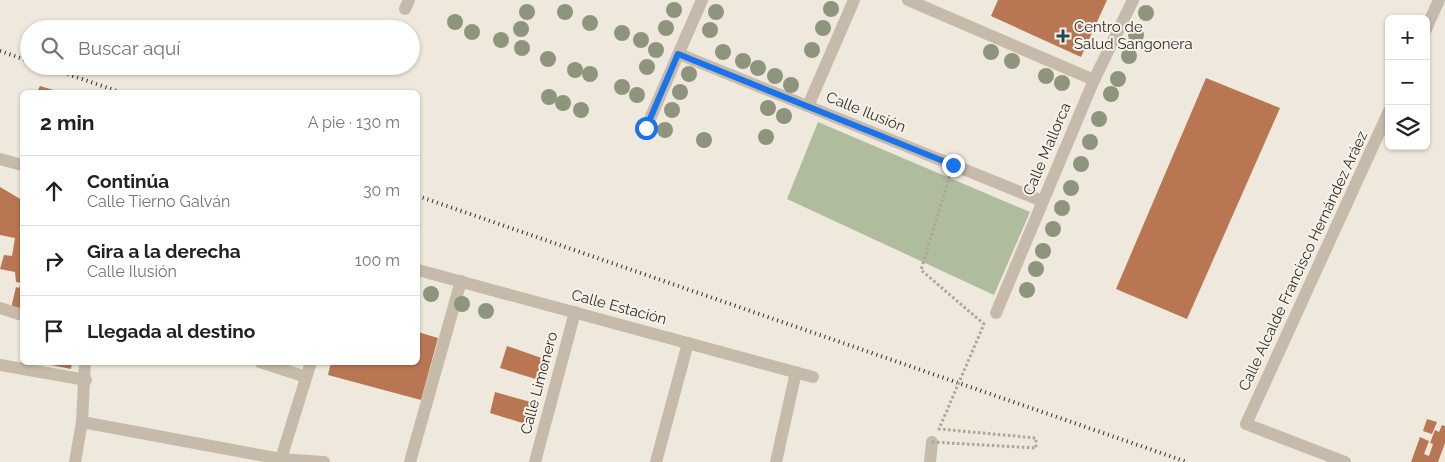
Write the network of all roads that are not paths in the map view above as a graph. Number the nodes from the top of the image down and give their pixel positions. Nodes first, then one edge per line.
1 (702, 0) edge
2 (854, 0) edge
3 (908, 0) edge
4 (1133, 0) edge
5 (1439, 0) edge
6 (1430, 20) edge
7 (678, 54) junction
8 (1094, 80) junction
9 (808, 106) junction
10 (1385, 120) edge
11 (646, 128) dead end
12 (0, 160) edge
13 (20, 165) edge
14 (1042, 201) junction
15 (420, 271) edge
16 (461, 281) junction
17 (0, 308) edge
18 (575, 312) junction
19 (20, 313) edge
20 (996, 313) dead end
21 (688, 343) junction
22 (0, 365) edge
23 (85, 365) edge
24 (269, 365) edge
25 (310, 365) edge
26 (796, 372) junction
27 (813, 376) dead end
28 (306, 378) junction
29 (86, 380) junction
30 (82, 422) junction
31 (932, 442) road end
32 (280, 461) edge
33 (75, 462) edge
34 (324, 462) edge
35 (410, 462) edge
36 (535, 462) edge
37 (656, 462) edge
38 (776, 462) edge
39 (930, 462) edge
40 (1345, 462) edge

1 - 7 street
2 - 9 street
3 - 8 street
4 - 8 street, Calle Mallorca
5 - 6 street
7 - 9 street, Calle Ilusión
7 - 11 street
8 - 14 street, Calle Mallorca
9 - 14 street, Calle Ilusión
10 - 40 street, Calle Alcalde Francisco Hernández Aráez
12 - 13 street
14 - 20 street, Calle Mallorca
15 - 16 street, Calle Estación
16 - 18 street, Calle Estación
16 - 35 street
17 - 19 street
18 - 21 street, Calle Estación
18 - 36 street, Calle Limonero
21 - 26 street, Calle Estación
21 - 37 street
22 - 29 street
23 - 29 street
24 - 28 street
25 - 28 street
26 - 27 street, Calle Estación
26 - 38 street
28 - 32 street
29 - 30 street
30 - 32 street
30 - 33 street
31 - 39 street
32 - 34 street

